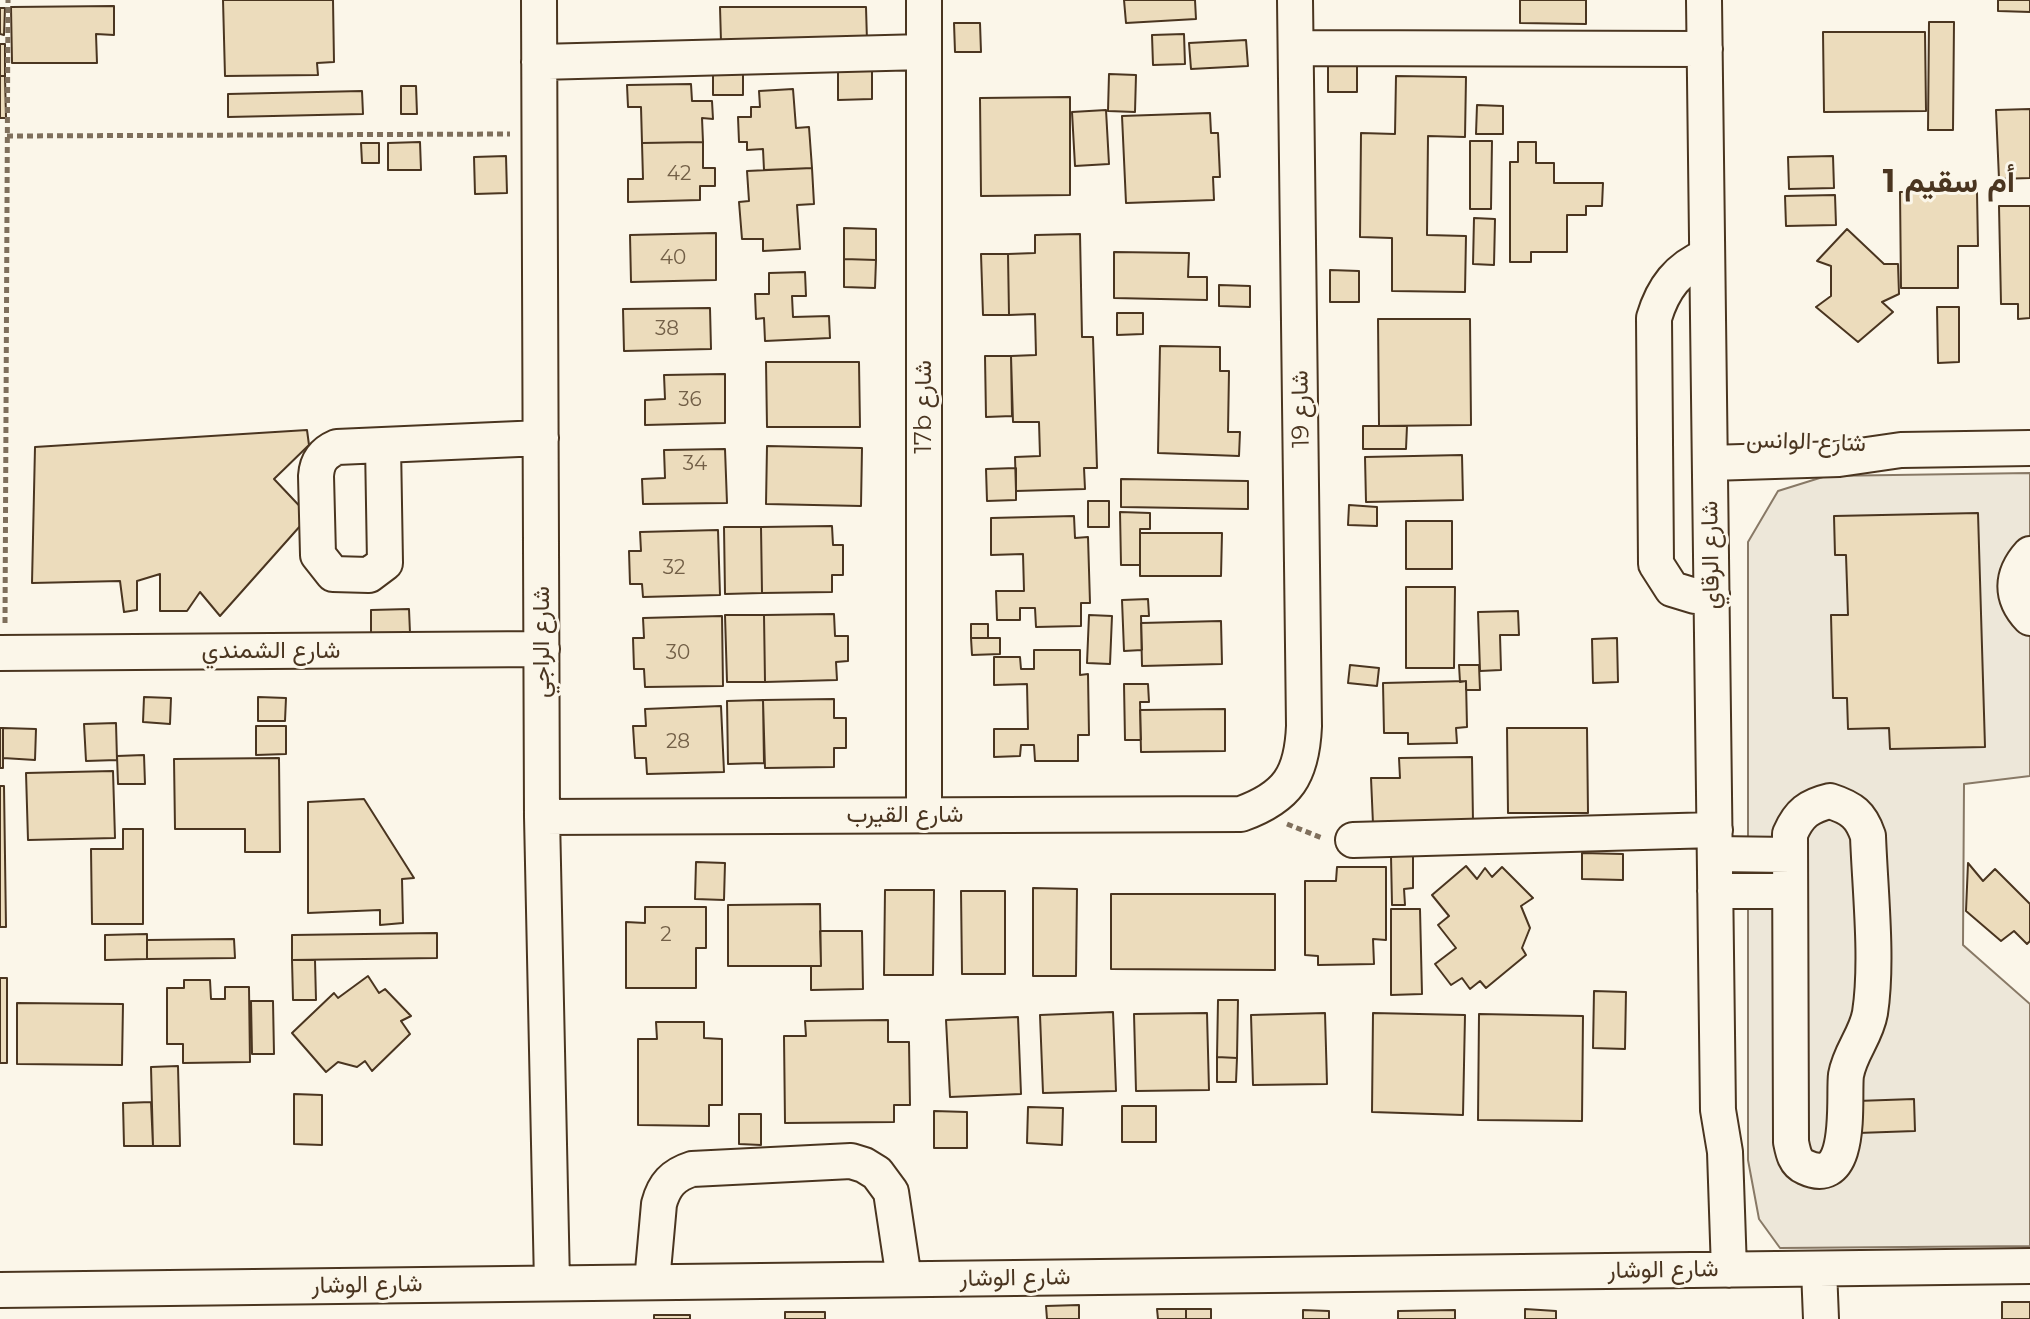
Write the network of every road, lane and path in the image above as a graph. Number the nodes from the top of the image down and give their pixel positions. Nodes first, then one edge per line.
1 (8, 0) edge
2 (539, 0) edge
3 (924, 0) edge
4 (1295, 0) edge
5 (1704, 0) edge
6 (1296, 48) junction
7 (1705, 49) junction
8 (924, 52) junction
9 (539, 62) junction
10 (540, 134) junction
11 (7, 136) junction
12 (1707, 256) junction
13 (541, 438) junction
14 (383, 445) dead end
15 (2030, 448) edge
16 (1710, 451) junction
17 (2030, 554) edge
18 (1712, 594) junction
19 (2030, 618) edge
20 (542, 649) junction
21 (2, 653) edge
22 (1266, 805) junction
23 (924, 815) junction
24 (542, 817) junction
25 (1353, 840) joint
26 (1715, 842) junction
27 (1790, 855) junction
28 (1715, 891) junction
29 (1790, 891) junction
30 (2030, 1266) edge
31 (1819, 1269) junction
32 (1717, 1270) junction
33 (973, 1278) junction
34 (904, 1279) junction
35 (652, 1282) junction
36 (552, 1283) junction
37 (443, 1284) junction
38 (0, 1290) edge
39 (1821, 1319) edge

1 - 11 path
2 - 9 street, شارع الراجي
3 - 8 street, 17b شارع
4 - 6 street, شارع 19
5 - 7 street, شارع الرقاي
6 - 7 street
6 - 22 street, شارع 19
7 - 12 street, شارع الرقاي
8 - 9 street
8 - 23 street, 17b شارع
9 - 10 street, شارع الراجي
10 - 11 path
10 - 13 street, شارع الراجي
11 - 21 path
12 - 16 street, شارع الرقاي
12 - 18 street
13 - 14 street
13 - 20 street, شارع الراجي
15 - 16 street, شارع الوانس
16 - 18 street, شارع الرقاي
17 - 19 street
18 - 26 street, شارع الرقاي
20 - 21 street, شارع الشمندي
20 - 24 street, شارع الراجي
22 - 23 street, شارع القيرب
22 - 25 path
23 - 24 street, شارع القيرب
24 - 36 street, شارع الراجي
25 - 26 street
26 - 27 street
26 - 28 street, شارع الرقاي
27 - 29 street
27 - 29 street
28 - 29 street
28 - 32 street, شارع الرقاي
30 - 31 street, شارع الوشار
31 - 32 street, شارع الوشار
31 - 39 street
32 - 33 street, شارع الوشار
33 - 34 street, شارع الوشار
33 - 37 street
34 - 35 street, شارع الوشار
34 - 35 street
35 - 36 street, شارع الوشار
36 - 37 street, شارع الوشار
37 - 38 street, شارع الوشار

